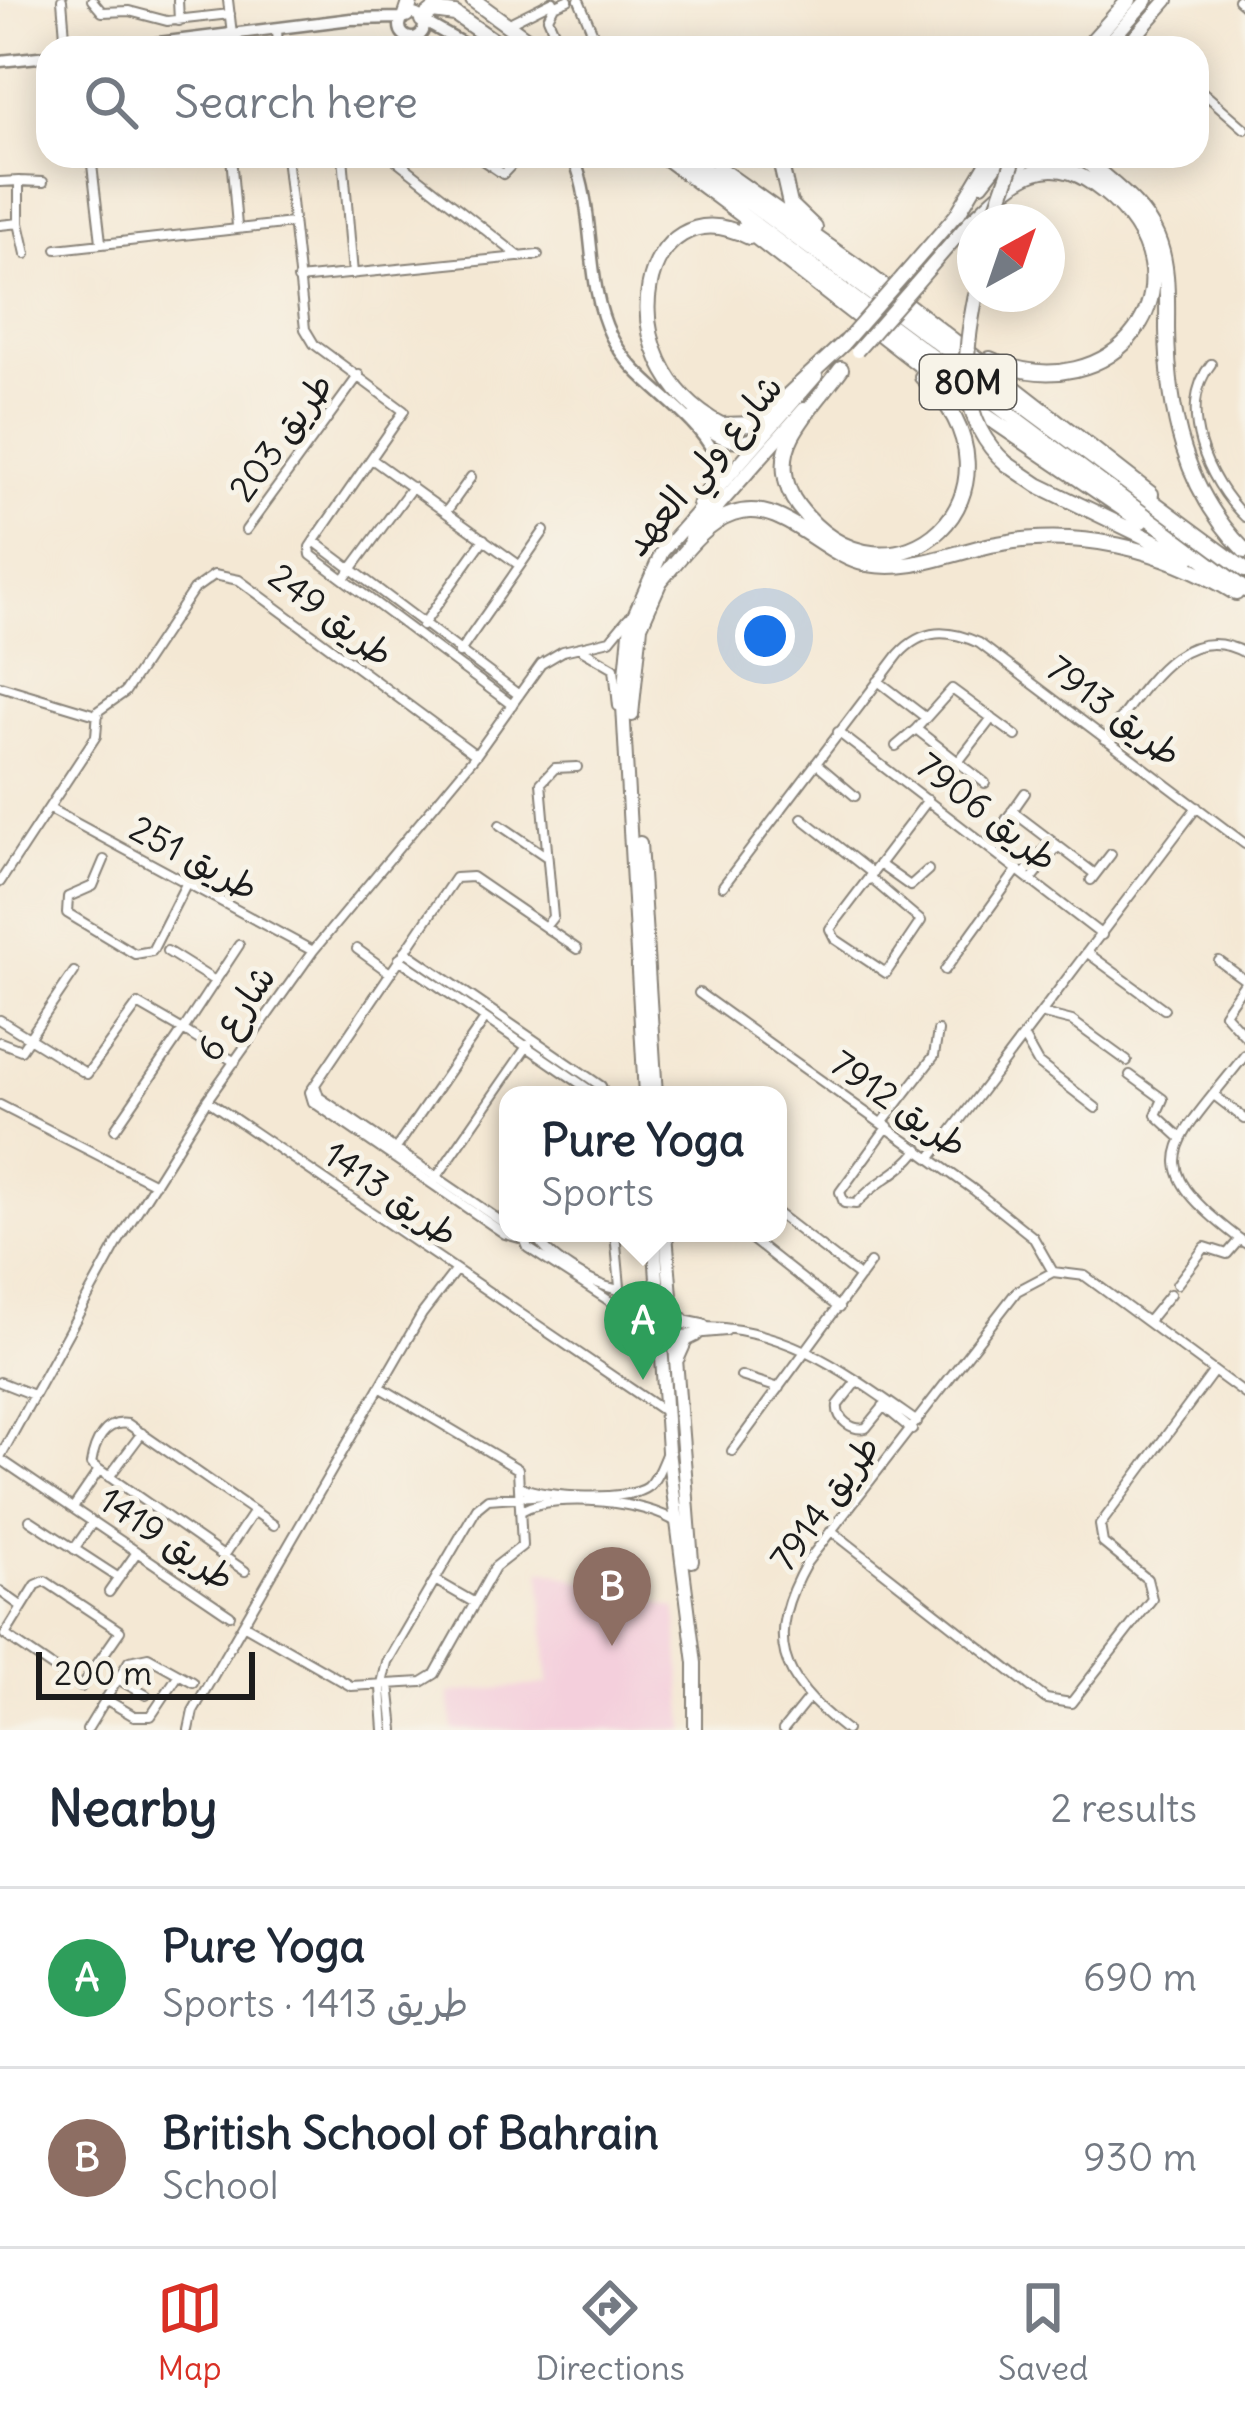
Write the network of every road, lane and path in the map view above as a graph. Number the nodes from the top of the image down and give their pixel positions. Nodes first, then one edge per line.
1 (62, 0) edge
2 (92, 0) edge
3 (178, 0) edge
4 (228, 0) edge
5 (450, 0) edge
6 (473, 0) edge
7 (485, 0) edge
8 (555, 0) edge
9 (568, 0) edge
10 (579, 0) edge
11 (1129, 0) edge
12 (1147, 0) edge
13 (1167, 0) edge
14 (407, 11) edge
15 (230, 14) junction
16 (423, 20) junction
17 (179, 21) junction
18 (513, 21) junction
19 (338, 22) junction
20 (277, 29) junction
21 (232, 34) junction
22 (1136, 35) edge
23 (66, 36) edge
24 (216, 36) edge
25 (277, 36) edge
26 (406, 36) edge
27 (410, 36) edge
28 (449, 36) edge
29 (486, 36) edge
30 (498, 36) edge
31 (522, 36) edge
32 (534, 36) edge
33 (556, 36) edge
34 (594, 36) edge
35 (1097, 36) edge
36 (1115, 36) edge
37 (36, 57) edge
38 (0, 61) edge
39 (1209, 98) edge
40 (1245, 129) edge
41 (93, 168) edge
42 (232, 168) edge
43 (287, 168) edge
44 (344, 168) edge
45 (406, 168) edge
46 (577, 168) edge
47 (665, 168) edge
48 (679, 168) edge
49 (702, 168) edge
50 (717, 168) edge
51 (782, 168) edge
52 (987, 168) edge
53 (996, 168) edge
54 (1011, 168) edge
55 (1017, 168) edge
56 (1095, 168) edge
57 (0, 182) edge
58 (19, 182) junction
59 (43, 182) dead end
60 (970, 204) edge
61 (973, 204) edge
62 (979, 204) edge
63 (985, 204) edge
64 (998, 204) edge
65 (19, 223) junction
66 (292, 223) junction
67 (0, 224) edge
68 (957, 225) edge
69 (238, 226) junction
70 (957, 228) edge
71 (101, 242) junction
72 (57, 249) dead end
73 (770, 249) junction
74 (26, 254) dead end
75 (538, 255) dead end
76 (520, 257) junction
77 (353, 274) junction
78 (869, 274) junction
79 (298, 279) junction
80 (824, 290) junction
81 (973, 312) edge
82 (957, 341) junction
83 (851, 347) junction
84 (1211, 364) dead end
85 (841, 369) junction
86 (638, 374) junction
87 (359, 375) junction
88 (786, 413) junction
89 (373, 460) junction
90 (471, 477) dead end
91 (412, 487) junction
92 (446, 512) junction
93 (1245, 517) edge
94 (1184, 526) junction
95 (682, 528) junction
96 (246, 530) dead end
97 (544, 531) dead end
98 (484, 539) junction
99 (314, 541) junction
100 (1245, 551) edge
101 (519, 565) junction
102 (352, 569) junction
103 (1245, 570) edge
104 (1222, 573) junction
105 (344, 580) junction
106 (660, 581) junction
107 (1244, 592) edge
108 (638, 596) junction
109 (423, 623) junction
110 (417, 633) junction
111 (576, 648) junction
112 (460, 651) junction
113 (1245, 653) edge
114 (454, 661) junction
115 (878, 681) junction
116 (0, 686) edge
117 (520, 694) junction
118 (512, 705) junction
119 (96, 715) junction
120 (926, 717) junction
121 (992, 718) junction
122 (625, 726) junction
123 (916, 728) junction
124 (838, 732) junction
125 (1016, 736) dead end
126 (1106, 739) junction
127 (896, 746) dead end
128 (476, 755) junction
129 (958, 762) junction
130 (816, 763) junction
131 (577, 767) dead end
132 (985, 783) dead end
133 (1025, 793) dead end
134 (856, 796) dead end
135 (928, 800) junction
136 (1197, 807) junction
137 (50, 809) junction
138 (802, 818) dead end
139 (500, 825) dead end
140 (1054, 843) junction
141 (1245, 844) edge
142 (1111, 854) dead end
143 (548, 858) junction
144 (104, 860) dead end
145 (879, 864) junction
146 (928, 871) dead end
147 (1025, 874) junction
148 (870, 876) junction
149 (0, 882) edge
150 (185, 886) junction
151 (723, 886) dead end
152 (545, 927) junction
153 (1102, 935) junction
154 (239, 945) dead end
155 (357, 949) dead end
156 (577, 949) dead end
157 (167, 951) dead end
158 (313, 951) junction
159 (1089, 953) junction
160 (402, 955) junction
161 (1220, 961) dead end
162 (945, 970) dead end
163 (74, 972) dead end
164 (390, 973) junction
165 (215, 981) junction
166 (1245, 982) edge
167 (699, 993) dead end
168 (1164, 1010) dead end
169 (1044, 1014) junction
170 (488, 1015) junction
171 (0, 1019) edge
172 (183, 1030) junction
173 (938, 1031) dead end
174 (1245, 1036) edge
175 (29, 1038) junction
176 (1025, 1040) junction
177 (0, 1042) edge
178 (529, 1043) junction
179 (1245, 1055) edge
180 (1127, 1061) dead end
181 (235, 1062) junction
182 (1130, 1075) dead end
183 (499, 1086) edge
184 (499, 1086) edge
185 (589, 1086) edge
186 (645, 1086) edge
187 (655, 1086) edge
188 (1214, 1095) junction
189 (207, 1100) junction
190 (0, 1105) edge
191 (1096, 1108) dead end
192 (1245, 1119) edge
193 (886, 1124) junction
194 (115, 1129) dead end
195 (1181, 1138) junction
196 (919, 1149) junction
197 (393, 1152) junction
198 (931, 1158) junction
199 (434, 1180) junction
200 (155, 1184) junction
201 (499, 1220) edge
202 (787, 1221) edge
203 (499, 1229) edge
204 (1243, 1241) edge
205 (528, 1242) edge
206 (539, 1242) edge
207 (616, 1242) edge
208 (661, 1242) edge
209 (662, 1242) edge
210 (755, 1242) edge
211 (870, 1263) dead end
212 (455, 1271) junction
213 (1053, 1272) junction
214 (860, 1277) junction
215 (1177, 1284) dead end
216 (619, 1290) junction
217 (1170, 1294) dead end
218 (672, 1307) junction
219 (839, 1308) junction
220 (1148, 1321) junction
221 (700, 1331) junction
222 (666, 1332) junction
223 (809, 1350) junction
224 (676, 1365) junction
225 (1214, 1371) junction
226 (741, 1376) dead end
227 (0, 1382) edge
228 (856, 1382) junction
229 (380, 1387) junction
230 (779, 1388) junction
231 (870, 1392) junction
232 (1245, 1394) edge
233 (33, 1396) junction
234 (884, 1406) junction
235 (665, 1412) junction
236 (0, 1423) edge
237 (915, 1426) junction
238 (15, 1428) junction
239 (142, 1433) junction
240 (668, 1451) junction
241 (732, 1451) dead end
242 (0, 1458) edge
243 (99, 1470) junction
244 (110, 1477) junction
245 (522, 1493) junction
246 (628, 1499) junction
247 (73, 1508) junction
248 (523, 1510) junction
249 (254, 1511) junction
250 (30, 1520) dead end
251 (93, 1522) junction
252 (274, 1525) dead end
253 (680, 1525) junction
254 (833, 1532) junction
255 (74, 1549) junction
256 (137, 1552) junction
257 (224, 1556) junction
258 (245, 1571) dead end
259 (118, 1578) junction
260 (434, 1580) junction
261 (691, 1590) junction
262 (0, 1591) edge
263 (109, 1592) dead end
264 (475, 1603) junction
265 (21, 1606) junction
266 (230, 1615) dead end
267 (243, 1624) junction
268 (179, 1674) junction
269 (116, 1678) junction
270 (193, 1682) dead end
271 (390, 1684) junction
272 (146, 1695) dead end
273 (105, 1699) junction
274 (808, 1699) junction
275 (87, 1730) edge
276 (189, 1730) edge
277 (384, 1730) edge
278 (394, 1730) edge
279 (699, 1730) edge
280 (783, 1730) edge
281 (846, 1730) edge

1 - 23 street
2 - 17 street
3 - 17 street
4 - 15 street
5 - 30 highway
6 - 31 highway
7 - 18 highway
8 - 18 street
9 - 33 street
10 - 34 street
11 - 35 highway
12 - 36 main road
13 - 22 main road
14 - 16 street
14 - 19 street
15 - 17 street
15 - 21 street
16 - 27 street
16 - 28 street
16 - 29 highway
18 - 32 highway
19 - 20 street
19 - 26 street
20 - 21 street
20 - 25 street
21 - 24 street
37 - 38 street
39 - 40 street
41 - 71 street
42 - 69 street
43 - 66 street, طريق 203
44 - 77 street
45 - 76 street
46 - 86 street
47 - 73 highway
48 - 104 highway, 80M
49 - 94 highway, 80M
50 - 78 highway
51 - 78 highway
52 - 60 highway
53 - 61 main road
54 - 64 highway, bridge
55 - 62 main road
56 - 100 highway
57 - 58 street
58 - 59 street
58 - 65 street
63 - 82 highway
65 - 67 street
65 - 74 street
66 - 69 street
66 - 79 street, طريق 203
68 - 83 main road, شارع ولي العهد, bridge
69 - 71 street
70 - 83 main road, شارع ولي العهد, bridge
71 - 72 street
73 - 80 highway
73 - 83 highway
75 - 76 street
76 - 77 street
77 - 79 street
78 - 82 highway
79 - 87 street, طريق 203
80 - 85 highway
80 - 104 highway
81 - 107 highway, bridge
82 - 94 highway
83 - 85 main road, شارع ولي العهد
83 - 88 main road, شارع ولي العهد
84 - 93 street
85 - 106 main road, شارع ولي العهد
86 - 88 street
86 - 95 street
87 - 89 street, طريق 203
87 - 96 street, طريق 203
88 - 95 main road, شارع ولي العهد
89 - 91 street
89 - 99 street, طريق 203
90 - 92 street
91 - 92 street
91 - 102 street
92 - 98 street
94 - 103 highway, 80M
95 - 108 main road, شارع ولي العهد
97 - 101 street
98 - 101 street
98 - 109 street
99 - 102 street
99 - 105 street
101 - 112 street
102 - 105 street
102 - 109 street
104 - 107 highway, 80M
105 - 110 street
106 - 107 highway
106 - 187 main road, شارع ولي العهد
108 - 111 street, شارع 6
108 - 122 main road, شارع ولي العهد
109 - 110 street
109 - 112 street
110 - 114 street
111 - 117 street, شارع 6
111 - 122 street
112 - 114 street
112 - 117 street
113 - 126 street
114 - 118 street
115 - 120 street
115 - 124 street
115 - 126 street, طريق 7913
116 - 119 street
117 - 118 street, شارع 6
118 - 128 street, شارع 6
119 - 128 street, طريق 249
119 - 137 street, طريق 249
120 - 121 street
120 - 123 street
121 - 125 street
121 - 129 street
122 - 186 main road, شارع ولي العهد
123 - 127 street
123 - 129 street
124 - 130 street
124 - 135 street, طريق 7906
126 - 136 street, طريق 7913
128 - 158 street, شارع 6
129 - 132 street
130 - 134 street
130 - 151 street
131 - 143 street
133 - 140 street
135 - 145 street
135 - 147 street, طريق 7906
136 - 141 street, طريق 7913
136 - 153 street
137 - 149 street, طريق 249
137 - 150 street, طريق 251
138 - 148 street
139 - 143 street
140 - 142 street
140 - 147 street
143 - 152 street
144 - 150 street
145 - 146 street
145 - 148 street
147 - 153 street, طريق 7906
147 - 162 street
148 - 148 street
150 - 158 street, طريق 251
152 - 156 street
152 - 160 street
153 - 159 street
154 - 165 street
155 - 164 street
157 - 165 street
158 - 181 street, شارع 6
159 - 168 street
159 - 169 street
160 - 164 street
160 - 170 street
161 - 166 street
163 - 175 street
164 - 197 street
165 - 172 street
166 - 174 street
167 - 193 street, طريق 7912
169 - 176 street
169 - 180 street
170 - 178 street
170 - 197 street
171 - 175 street
172 - 175 street
172 - 181 street
172 - 194 street
173 - 193 street
175 - 177 street
176 - 191 street
176 - 198 street
178 - 183 street
178 - 185 street
179 - 188 street
181 - 189 street, شارع 6
182 - 195 street
184 - 199 street
188 - 192 street
188 - 195 street
189 - 200 street, شارع 6
189 - 212 street, طريق 1413
190 - 200 street
193 - 196 street, طريق 7912
193 - 196 street
195 - 204 street
196 - 198 street, طريق 7912
197 - 199 street
198 - 213 street, طريق 7912
199 - 201 street
199 - 203 street
200 - 233 street, شارع 6
202 - 214 street
204 - 215 street
205 - 216 street
206 - 216 street
207 - 216 street
208 - 222 main road
209 - 218 main road
210 - 219 street
211 - 214 street
212 - 229 street
212 - 235 street, طريق 1413
213 - 220 street
213 - 237 street, طريق 7914
214 - 219 street
217 - 220 street
218 - 221 main road
218 - 222 main road
219 - 223 street
220 - 225 street
221 - 222 street, طريق 7914
221 - 223 street, طريق 7914
221 - 224 main road
222 - 224 main road
222 - 235 main road
223 - 228 street, طريق 7914
223 - 230 street
224 - 261 main road
225 - 232 street
225 - 254 street
226 - 230 street
227 - 233 street
228 - 231 street, طريق 7914
228 - 234 street
229 - 245 street
229 - 267 street
230 - 241 street
231 - 234 street, طريق 7914
231 - 237 street, طريق 7914
233 - 238 street, شارع 6
234 - 237 street, طريق 7914
235 - 240 main road
236 - 238 street
237 - 254 street, طريق 7914
238 - 242 street, شارع 6
239 - 243 street, طريق 1419
239 - 244 street
239 - 249 street
240 - 246 street
240 - 253 main road
242 - 247 street, طريق 1419
243 - 244 street
243 - 247 street, طريق 1419
244 - 257 street
245 - 246 street
245 - 248 street
245 - 260 street
246 - 248 street
246 - 253 street
247 - 251 street, طريق 1419
248 - 264 street
249 - 252 street
249 - 257 street
250 - 255 street
251 - 255 street
251 - 256 street, طريق 1419
253 - 261 main road
254 - 274 street, طريق 7914
255 - 259 street
256 - 259 street
256 - 266 street, طريق 1419
257 - 258 street
259 - 263 street
260 - 264 street
260 - 271 street
261 - 279 main road
262 - 265 street
264 - 271 street
265 - 265 street
267 - 271 street
267 - 276 street
268 - 269 street
268 - 270 street
268 - 273 street
269 - 272 street
269 - 273 street
271 - 277 street
271 - 278 street
273 - 275 street
274 - 280 street
274 - 281 street, طريق 7914

